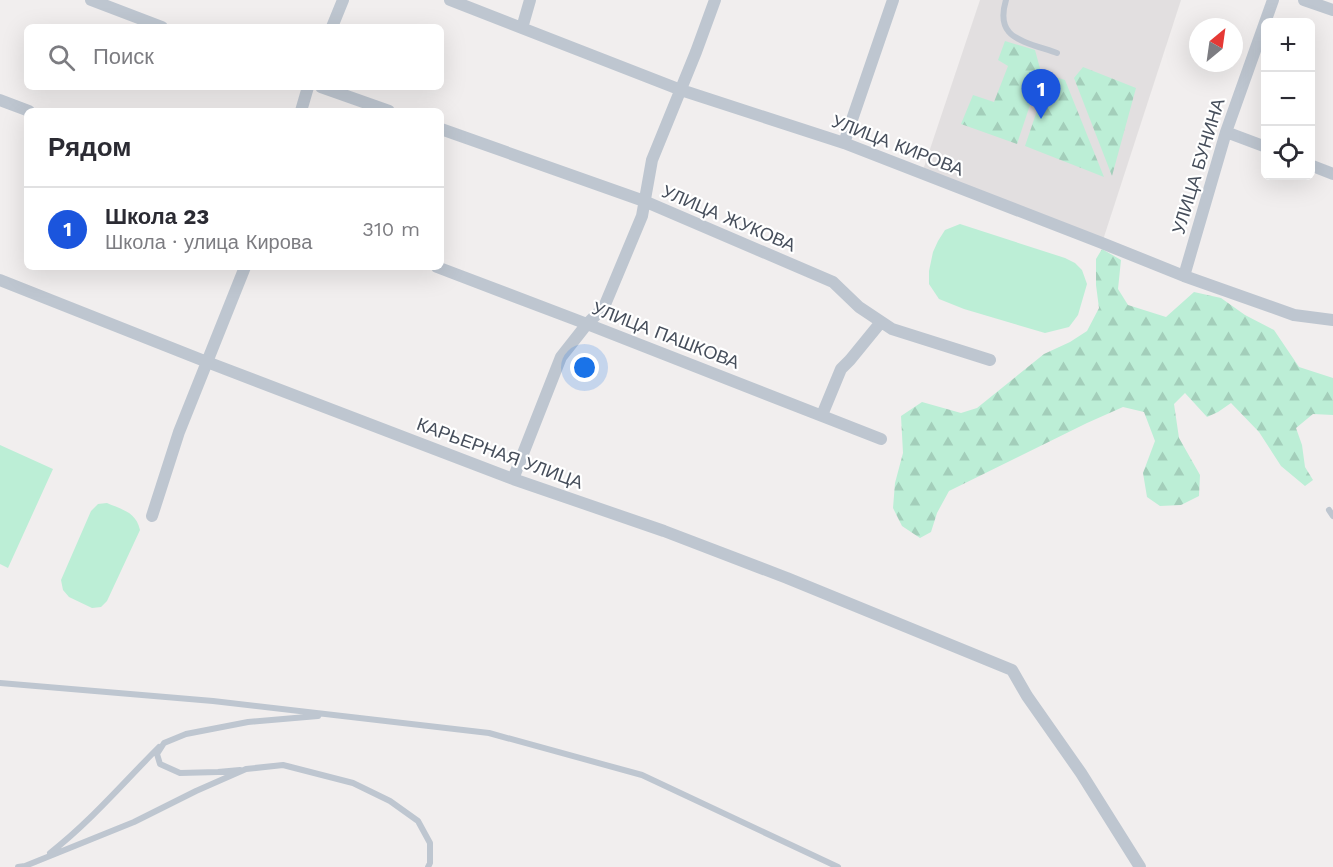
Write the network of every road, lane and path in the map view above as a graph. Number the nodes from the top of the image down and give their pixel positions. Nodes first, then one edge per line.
1 (91, 0) edge
2 (343, 0) edge
3 (450, 0) edge
4 (530, 0) edge
5 (715, 0) edge
6 (893, 0) edge
7 (1006, 0) edge
8 (1273, 0) edge
9 (1304, 0) edge
10 (1333, 10) edge
11 (154, 24) edge
12 (333, 24) edge
13 (522, 28) junction
14 (1057, 53) dead end
15 (307, 90) edge
16 (330, 90) edge
17 (681, 90) junction
18 (0, 100) edge
19 (302, 108) edge
20 (380, 108) edge
21 (24, 109) edge
22 (444, 130) edge
23 (1226, 132) junction
24 (844, 143) junction
25 (1261, 145) edge
26 (1315, 167) edge
27 (1333, 174) edge
28 (644, 201) junction
29 (244, 270) edge
30 (444, 270) edge
31 (1184, 276) junction
32 (0, 280) edge
33 (1333, 320) edge
34 (881, 322) junction
35 (587, 324) junction
36 (990, 360) dead end
37 (207, 362) junction
38 (822, 415) junction
39 (881, 439) dead end
40 (513, 479) junction
41 (152, 516) dead end
42 (0, 683) edge
43 (333, 715) junction
44 (164, 743) junction
45 (246, 769) junction
46 (42, 858) junction
47 (18, 867) edge
48 (428, 867) edge
49 (838, 867) edge
50 (1140, 867) edge

1 - 11 street
2 - 12 street
3 - 13 street, УЛИЦА КИРОВА
4 - 13 street
5 - 17 street
6 - 24 street
7 - 14 lane
8 - 23 street, УЛИЦА БУНИНА
9 - 10 street
13 - 17 street, УЛИЦА КИРОВА
15 - 19 street
16 - 20 street
17 - 24 street, УЛИЦА КИРОВА
17 - 28 street
18 - 21 street
22 - 28 street, УЛИЦА ЖУКОВА
23 - 25 street
23 - 31 street, УЛИЦА БУНИНА
24 - 31 street, УЛИЦА КИРОВА
26 - 27 street
28 - 34 street, УЛИЦА ЖУКОВА
28 - 35 street
29 - 37 street
30 - 35 street, УЛИЦА ПАШКОВА
31 - 33 street, УЛИЦА КИРОВА
32 - 37 street, КАРЬЕРНАЯ УЛИЦА
34 - 36 street, УЛИЦА ЖУКОВА
34 - 38 street
35 - 38 street, УЛИЦА ПАШКОВА
35 - 40 street
37 - 40 street, КАРЬЕРНАЯ УЛИЦА
37 - 41 street
38 - 39 street, УЛИЦА ПАШКОВА
40 - 50 street, КАРЬЕРНАЯ УЛИЦА
42 - 43 lane
43 - 44 lane
43 - 49 lane
44 - 45 lane
44 - 46 lane
45 - 46 lane
45 - 48 lane
46 - 47 lane

